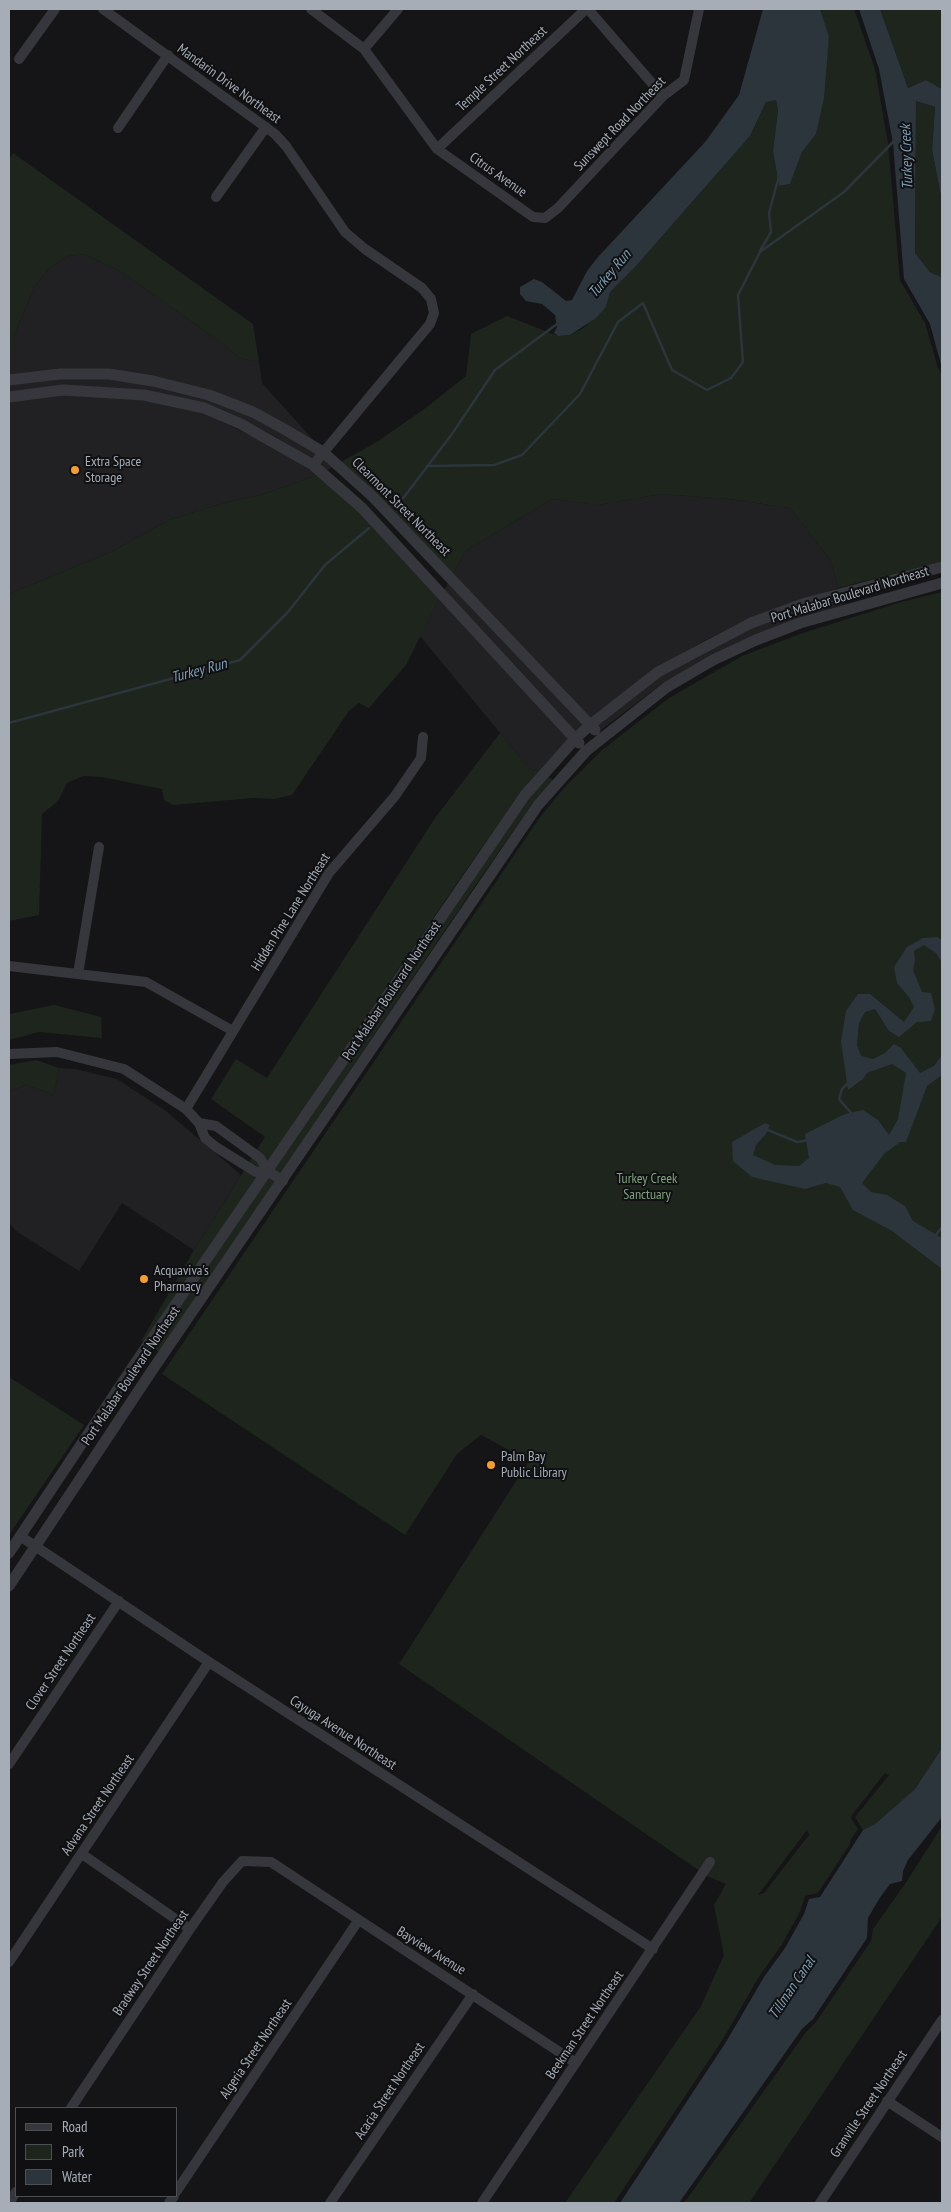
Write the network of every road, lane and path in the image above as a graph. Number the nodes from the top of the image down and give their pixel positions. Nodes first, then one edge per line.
1 (55, 9) edge
2 (103, 9) edge
3 (311, 9) edge
4 (398, 9) edge
5 (587, 9) edge
6 (699, 9) edge
7 (364, 49) junction
8 (168, 55) junction
9 (19, 58) dead end
10 (663, 96) junction
11 (266, 127) junction
12 (118, 128) dead end
13 (437, 149) junction
14 (216, 197) dead end
15 (545, 218) joint
16 (9, 380) edge
17 (9, 397) edge
18 (323, 452) junction
19 (313, 465) junction
20 (942, 567) edge
21 (942, 583) edge
22 (751, 623) junction
23 (756, 640) junction
24 (658, 672) junction
25 (667, 687) junction
26 (590, 725) junction
27 (423, 737) dead end
28 (601, 737) junction
29 (575, 739) junction
30 (586, 751) junction
31 (100, 847) dead end
32 (9, 966) edge
33 (78, 974) junction
34 (233, 1031) junction
35 (9, 1054) edge
36 (186, 1109) junction
37 (199, 1123) junction
38 (268, 1171) junction
39 (283, 1181) junction
40 (93, 1428) junction
41 (108, 1437) junction
42 (20, 1536) junction
43 (35, 1546) junction
44 (9, 1554) edge
45 (9, 1586) edge
46 (119, 1601) junction
47 (209, 1662) junction
48 (9, 1764) edge
49 (82, 1854) junction
50 (271, 1862) joint
51 (710, 1862) dead end
52 (358, 1921) junction
53 (190, 1929) junction
54 (653, 1950) junction
55 (9, 1962) edge
56 (473, 1994) junction
57 (942, 2020) edge
58 (576, 2063) junction
59 (888, 2101) junction
60 (73, 2107) edge
61 (942, 2137) edge
62 (178, 2189) edge
63 (330, 2203) edge
64 (482, 2203) edge
65 (821, 2203) edge

1 - 9 street
2 - 8 street, Mandarin Drive Northeast
3 - 7 street, Citrus Avenue
4 - 7 street
5 - 10 street
5 - 13 street, Temple Street Northeast
6 - 10 street, Sunswept Road Northeast
7 - 13 street, Citrus Avenue
8 - 11 street, Mandarin Drive Northeast
8 - 12 street
10 - 15 street, Sunswept Road Northeast
11 - 14 street
11 - 18 street, Mandarin Drive Northeast
13 - 15 street, Citrus Avenue
16 - 18 street, Clearmont Street Northeast
17 - 19 street, Clearmont Street Northeast
18 - 19 street, Mandarin Drive Northeast
18 - 26 street, Clearmont Street Northeast
19 - 29 street, Clearmont Street Northeast
20 - 22 street, Port Malabar Boulevard Northeast
21 - 23 street, Port Malabar Boulevard Northeast
22 - 23 street
22 - 24 street, Port Malabar Boulevard Northeast
23 - 25 street, Port Malabar Boulevard Northeast
24 - 25 street
24 - 26 street, Port Malabar Boulevard Northeast
25 - 28 street, Port Malabar Boulevard Northeast
26 - 28 street, Clearmont Street Northeast
26 - 29 street, Port Malabar Boulevard Northeast
27 - 34 street, Hidden Pine Lane Northeast
28 - 30 street, Port Malabar Boulevard Northeast
29 - 30 street, Clearmont Street Northeast
29 - 38 street, Port Malabar Boulevard Northeast
30 - 39 street, Port Malabar Boulevard Northeast
31 - 33 street
32 - 33 street
33 - 34 street
34 - 36 street, Hidden Pine Lane Northeast
35 - 36 street
36 - 37 street
37 - 38 street
37 - 38 street
38 - 39 street
38 - 40 street, Port Malabar Boulevard Northeast
39 - 41 street, Port Malabar Boulevard Northeast
40 - 41 street
40 - 42 street, Port Malabar Boulevard Northeast
41 - 43 street, Port Malabar Boulevard Northeast
42 - 43 street, Cayuga Avenue Northeast
42 - 44 street, Port Malabar Boulevard Northeast
43 - 45 street, Port Malabar Boulevard Northeast
43 - 46 street, Cayuga Avenue Northeast
46 - 47 street, Cayuga Avenue Northeast
46 - 48 street, Clover Street Northeast
47 - 49 street, Advana Street Northeast
47 - 54 street, Cayuga Avenue Northeast
49 - 53 street
49 - 55 street, Advana Street Northeast
50 - 52 street, Bayview Avenue
50 - 53 street, Bradway Street Northeast
51 - 54 street, Beekman Street Northeast
52 - 56 street, Bayview Avenue
52 - 62 street, Algeria Street Northeast
53 - 60 street, Bradway Street Northeast
54 - 58 street, Beekman Street Northeast
56 - 58 street, Bayview Avenue
56 - 63 street, Acacia Street Northeast
57 - 59 street, Granville Street Northeast
58 - 64 street, Beekman Street Northeast
59 - 61 street
59 - 65 street, Granville Street Northeast

